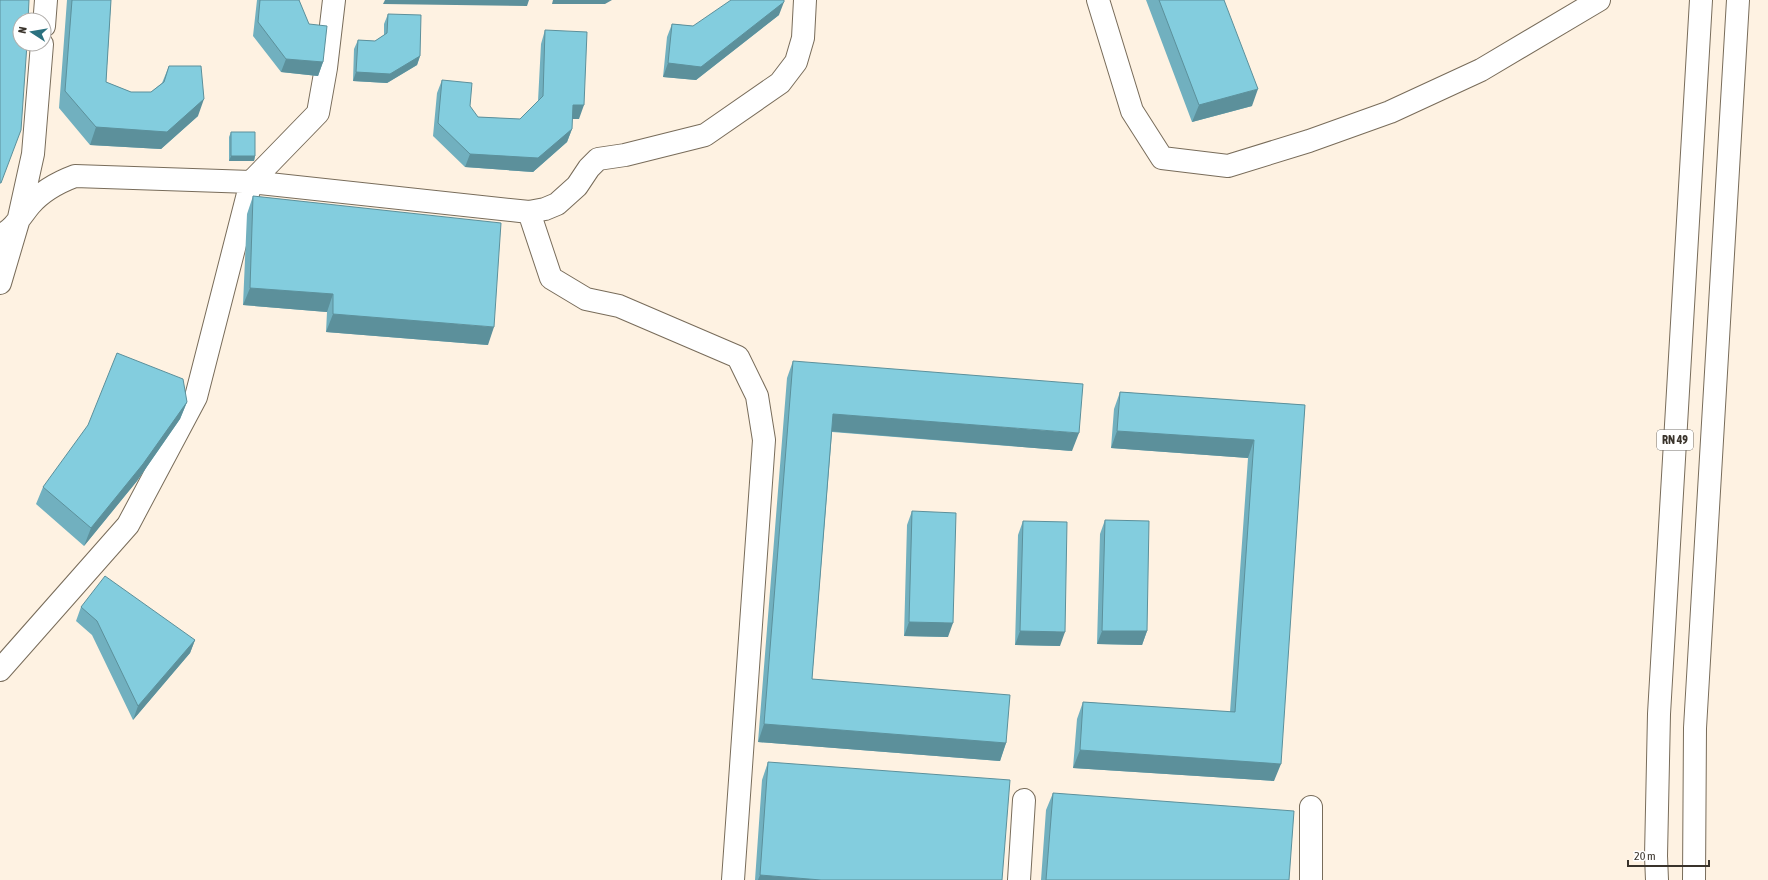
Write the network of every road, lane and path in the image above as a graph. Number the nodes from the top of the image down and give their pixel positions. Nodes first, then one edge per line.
1 (46, 0) edge
2 (334, 0) edge
3 (805, 0) edge
4 (1098, 0) edge
5 (1599, 0) edge
6 (1701, 0) edge
7 (1738, 0) edge
8 (45, 12) edge
9 (41, 52) edge
10 (251, 182) junction
11 (529, 212) junction
12 (18, 222) junction
13 (0, 236) edge
14 (0, 283) edge
15 (0, 670) edge
16 (1024, 800) dead end
17 (1311, 807) dead end
18 (733, 880) edge
19 (1020, 880) edge
20 (1311, 880) edge
21 (1657, 880) edge
22 (1694, 880) edge

1 - 8 main road
2 - 10 main road
3 - 11 main road
4 - 5 main road
6 - 21 main road, RN 49
7 - 22 main road, RN 49
9 - 12 main road
10 - 11 main road
10 - 12 main road
10 - 15 main road
11 - 18 main road
12 - 13 main road
12 - 14 main road
16 - 19 main road
17 - 20 main road

